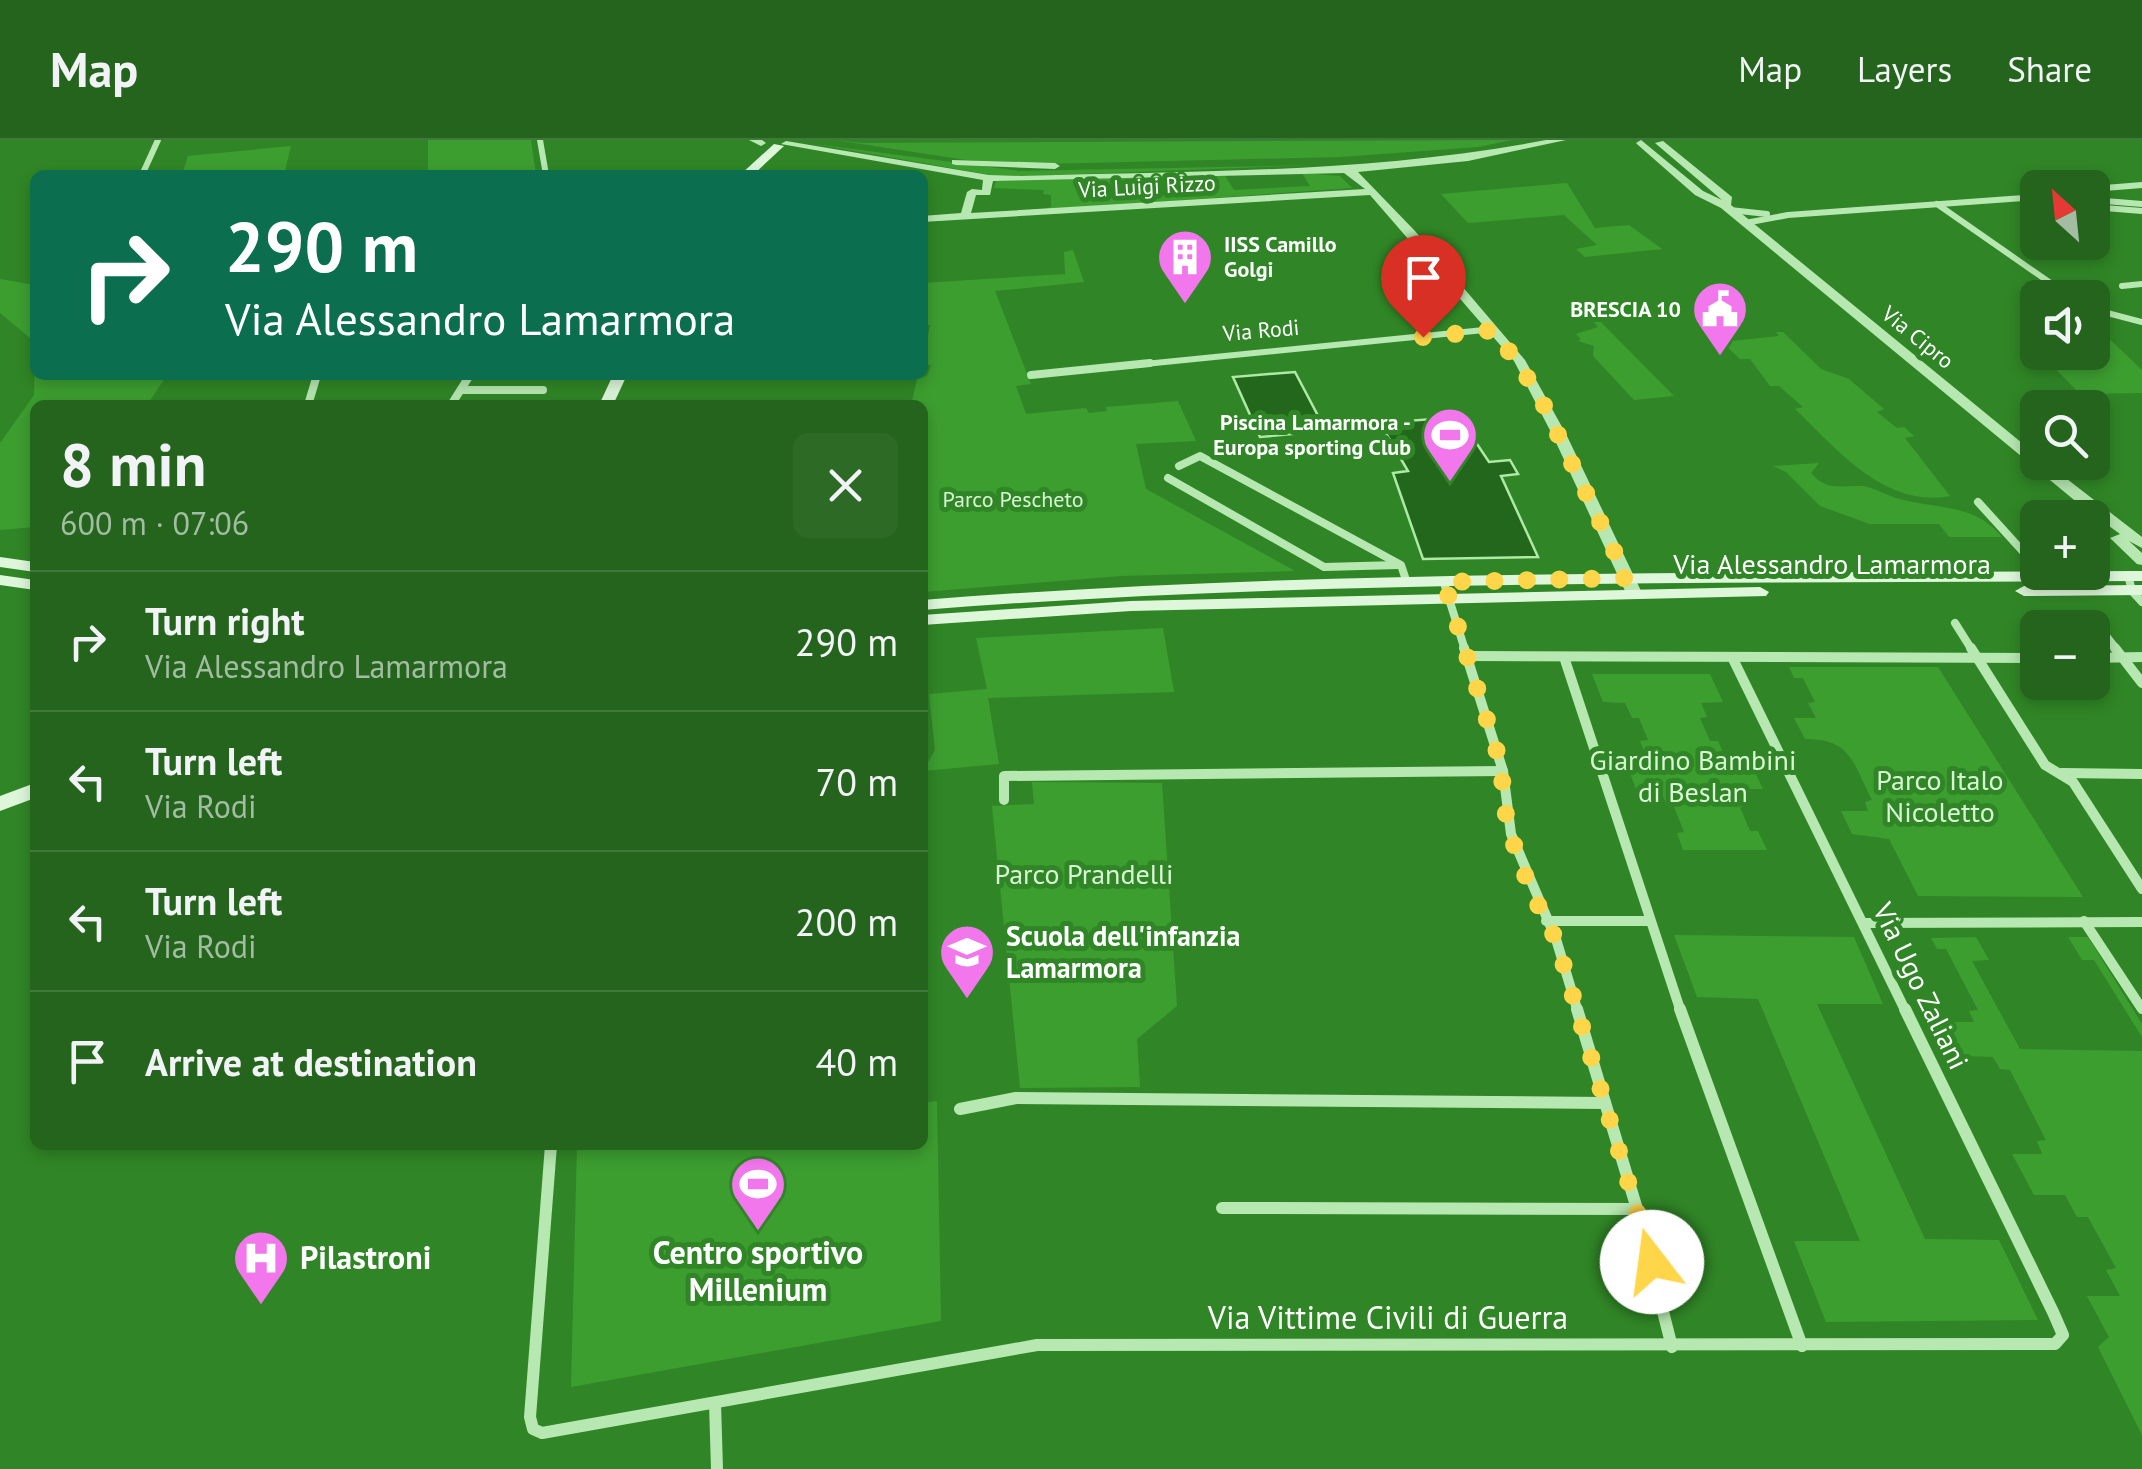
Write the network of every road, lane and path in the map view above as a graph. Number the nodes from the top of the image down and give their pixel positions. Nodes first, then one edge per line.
1 (158, 140) edge
2 (540, 140) edge
3 (804, 140) edge
4 (1519, 140) edge
5 (1561, 140) edge
6 (1665, 141) edge
7 (760, 142) edge
8 (1634, 142) edge
9 (785, 143) edge
10 (1350, 167) junction
11 (144, 170) edge
12 (545, 170) edge
13 (737, 170) edge
14 (752, 170) edge
15 (989, 178) junction
16 (2142, 185) edge
17 (2110, 188) edge
18 (2110, 191) edge
19 (1374, 192) junction
20 (2020, 196) edge
21 (2020, 199) edge
22 (2124, 202) junction
23 (2110, 203) edge
24 (1939, 205) junction
25 (2110, 207) edge
26 (1727, 208) junction
27 (2140, 211) edge
28 (1788, 215) junction
29 (965, 217) junction
30 (928, 219) edge
31 (1745, 223) junction
32 (1757, 234) junction
33 (2046, 280) edge
34 (2142, 284) edge
35 (2122, 286) dead end
36 (2110, 314) edge
37 (2142, 322) edge
38 (1494, 330) junction
39 (1032, 375) dead end
40 (467, 380) edge
41 (461, 390) junction
42 (543, 390) dead end
43 (454, 400) edge
44 (1179, 466) dead end
45 (1168, 478) dead end
46 (2083, 500) edge
47 (1978, 502) dead end
48 (2110, 520) edge
49 (2142, 544) edge
50 (2110, 545) edge
51 (2020, 549) edge
52 (0, 562) edge
53 (30, 566) edge
54 (2020, 573) edge
55 (1404, 574) junction
56 (0, 580) edge
57 (2110, 581) edge
58 (30, 584) edge
59 (2136, 584) edge
60 (1630, 585) junction
61 (1446, 590) junction
62 (928, 605) edge
63 (928, 620) edge
64 (1955, 622) dead end
65 (2110, 641) edge
66 (1470, 656) junction
67 (1564, 657) junction
68 (1978, 657) junction
69 (2110, 657) edge
70 (2122, 657) junction
71 (2020, 658) edge
72 (2142, 658) edge
73 (1733, 659) junction
74 (2142, 683) edge
75 (1503, 771) junction
76 (2056, 773) junction
77 (2142, 774) edge
78 (30, 792) edge
79 (1004, 800) dead end
80 (0, 804) edge
81 (2142, 889) edge
82 (1648, 921) junction
83 (2084, 921) junction
84 (1546, 922) junction
85 (2142, 922) edge
86 (1863, 924) junction
87 (2142, 1009) edge
88 (1605, 1103) junction
89 (960, 1109) dead end
90 (551, 1150) edge
91 (1222, 1208) dead end
92 (1637, 1209) junction
93 (2063, 1335) joint
94 (1802, 1346) junction
95 (1672, 1347) junction
96 (715, 1403) junction
97 (717, 1469) edge

1 - 11 street
2 - 12 street
3 - 10 street
4 - 10 street
5 - 10 street
6 - 8 street
6 - 26 street, Via Cipro
7 - 9 main road
7 - 13 main road
8 - 26 street, Via Cipro
9 - 14 main road
9 - 15 street
10 - 15 street
10 - 19 street
15 - 29 street
16 - 17 street
18 - 22 street
19 - 29 street, Via Luigi Rizzo
19 - 38 street
20 - 24 street
21 - 24 street
22 - 23 street
22 - 27 street
24 - 28 street
24 - 32 street
24 - 33 street
25 - 27 street
26 - 28 street
26 - 31 street, Via Cipro
28 - 31 street
29 - 30 street, Via Luigi Rizzo
31 - 32 street, Via Cipro
32 - 46 street, Via Cipro
34 - 35 street
36 - 37 street
38 - 39 street, Via Rodi
38 - 60 street
40 - 41 street
41 - 42 street
41 - 43 street
44 - 55 street
45 - 55 street, Via Alessandro Lamarmora
47 - 51 street, Via Alessandro Lamarmora
48 - 49 street, Via Cipro
50 - 59 street, Via Cipro
52 - 53 main road
54 - 60 main road, Via Alessandro Lamarmora
55 - 61 main road, Via Alessandro Lamarmora
55 - 62 main road, Via Alessandro Lamarmora
56 - 58 main road
57 - 59 main road, Via Alessandro Lamarmora
59 - 60 main road, Via Alessandro Lamarmora
60 - 61 main road, Via Alessandro Lamarmora
61 - 63 main road, Via Alessandro Lamarmora
61 - 66 street
64 - 68 street
65 - 70 street
66 - 67 street
66 - 75 street
67 - 73 street
67 - 82 street
68 - 71 street
68 - 73 street
68 - 76 street
69 - 70 street
70 - 72 street
70 - 74 street
73 - 86 street, Via Ugo Zaliani
75 - 79 street
75 - 84 street
76 - 77 street
76 - 81 street
78 - 80 main road
82 - 84 street
82 - 94 street
83 - 85 street
83 - 86 street
83 - 87 street
84 - 88 street
86 - 93 street, Via Ugo Zaliani
88 - 89 street
88 - 92 street
90 - 96 street, Via Vittime Civili di Guerra
91 - 92 street
92 - 95 street
93 - 94 street, Via Vittime Civili di Guerra
94 - 95 street, Via Vittime Civili di Guerra
95 - 96 street, Via Vittime Civili di Guerra
96 - 97 street

